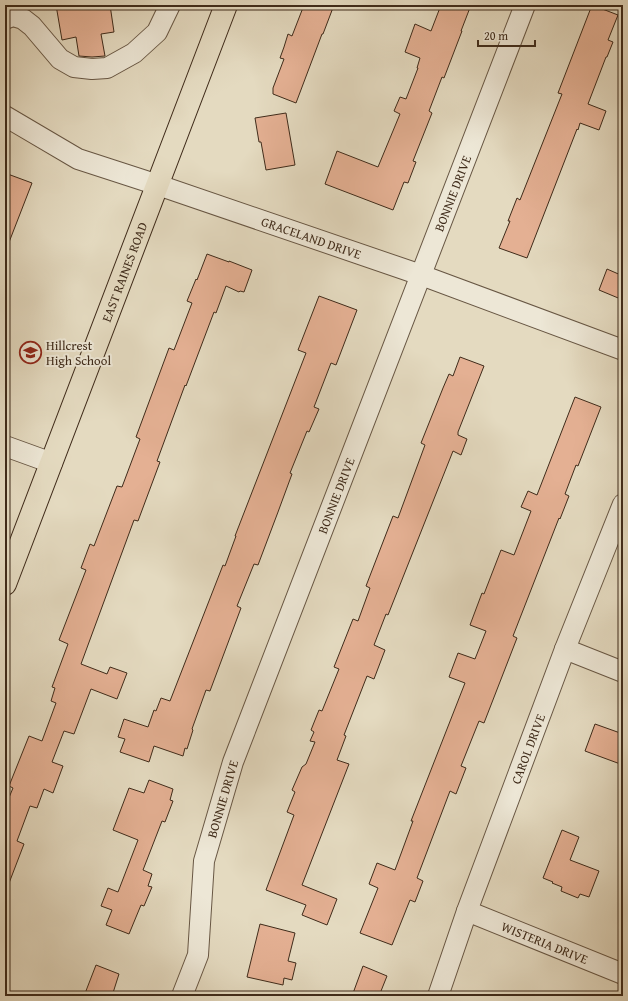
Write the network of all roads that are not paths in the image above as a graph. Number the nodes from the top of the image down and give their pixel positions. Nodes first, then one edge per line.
1 (170, 5) edge
2 (226, 5) edge
3 (525, 5) edge
4 (5, 19) edge
5 (5, 116) edge
6 (158, 185) junction
7 (421, 275) junction
8 (623, 350) edge
9 (5, 446) edge
10 (52, 463) junction
11 (623, 504) edge
12 (5, 584) edge
13 (565, 649) junction
14 (623, 672) edge
15 (467, 911) junction
16 (623, 974) edge
17 (182, 996) edge
18 (438, 996) edge

1 - 4 street
2 - 6 main road, EAST RAINES ROAD
3 - 7 street, BONNIE DRIVE
5 - 6 street, GRACELAND DRIVE
6 - 7 street, GRACELAND DRIVE
6 - 10 main road, EAST RAINES ROAD
7 - 8 street, GRACELAND DRIVE
7 - 17 street, BONNIE DRIVE
9 - 10 street
10 - 12 main road, EAST RAINES ROAD
11 - 13 street, CAROL DRIVE
13 - 14 street
13 - 15 street, CAROL DRIVE
15 - 16 street, WISTERIA DRIVE
15 - 18 street, CAROL DRIVE

